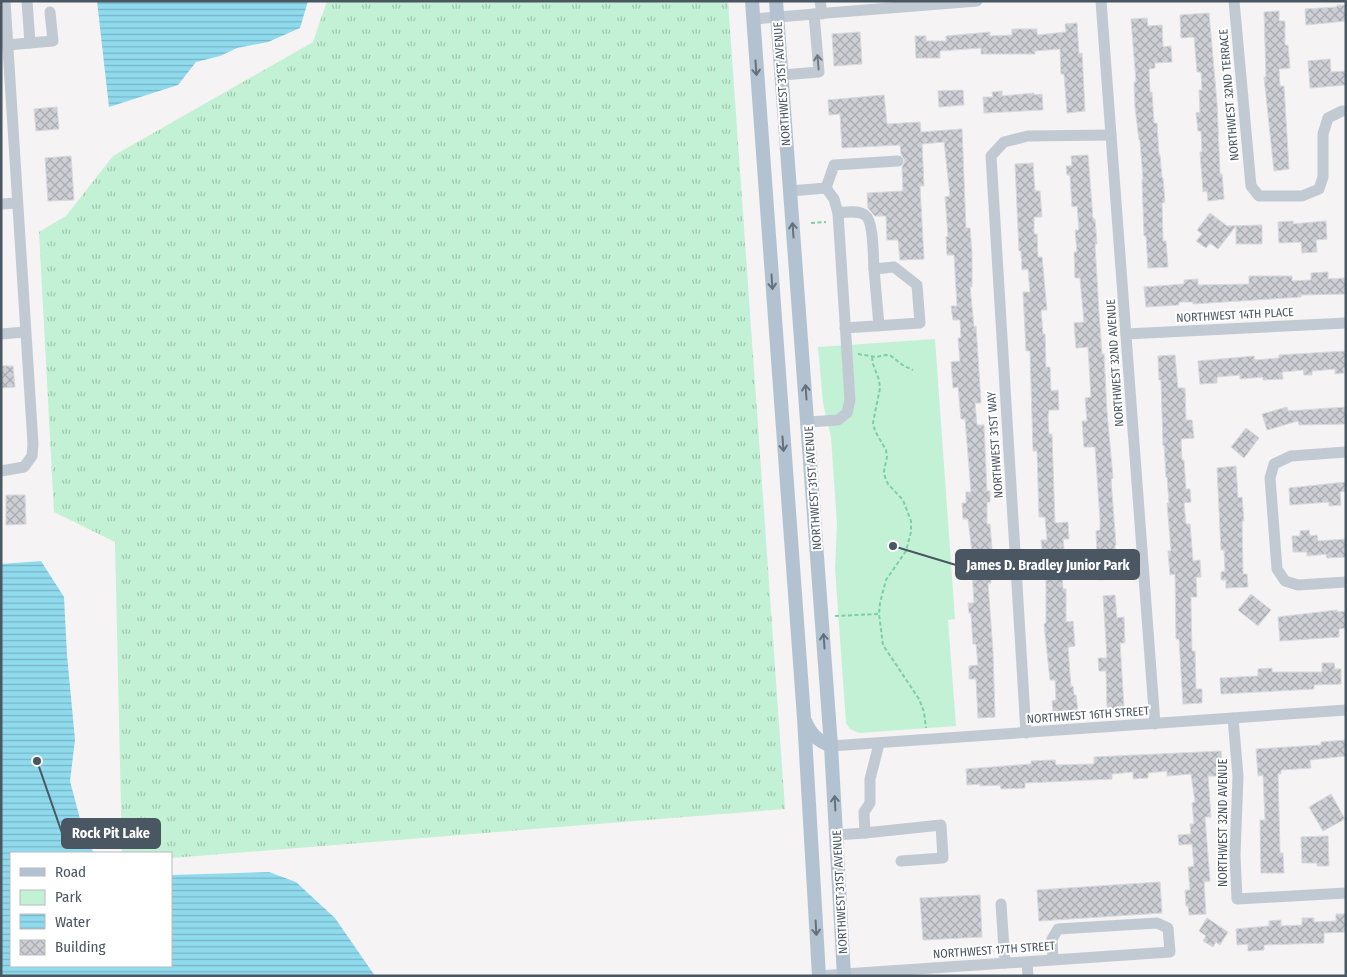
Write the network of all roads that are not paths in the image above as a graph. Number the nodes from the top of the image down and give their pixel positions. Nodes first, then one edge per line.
1 (5, 1) edge
2 (27, 1) edge
3 (752, 1) edge
4 (776, 1) edge
5 (820, 1) edge
6 (977, 1) edge
7 (1101, 1) edge
8 (1234, 1) edge
9 (896, 4) edge
10 (860, 6) edge
11 (50, 12) dead end
12 (818, 14) junction
13 (777, 17) junction
14 (753, 19) junction
15 (30, 43) junction
16 (7, 45) junction
17 (5, 69) edge
18 (782, 75) junction
19 (1346, 111) edge
20 (1111, 135) junction
21 (898, 161) dead end
22 (826, 188) junction
23 (790, 191) junction
24 (16, 203) junction
25 (1, 204) edge
26 (838, 213) junction
27 (874, 269) junction
28 (1346, 324) edge
29 (879, 326) junction
30 (845, 328) junction
31 (25, 332) junction
32 (1, 334) edge
33 (1126, 334) junction
34 (808, 422) junction
35 (1346, 452) edge
36 (1, 471) edge
37 (1346, 582) edge
38 (1346, 710) edge
39 (804, 718) junction
40 (1233, 718) junction
41 (1155, 724) junction
42 (1026, 733) junction
43 (879, 744) junction
44 (831, 746) junction
45 (865, 833) junction
46 (836, 835) junction
47 (901, 861) dead end
48 (1346, 892) edge
49 (1001, 904) dead end
50 (1053, 960) junction
51 (1027, 962) junction
52 (1005, 963) junction
53 (844, 975) edge
54 (819, 976) edge
55 (1028, 976) edge

1 - 16 street
2 - 15 street
3 - 14 main road, NORTHWEST 31ST AVENUE
4 - 13 main road, NORTHWEST 31ST AVENUE
5 - 12 street
6 - 9 street
7 - 20 street, NORTHWEST 32ND AVENUE
8 - 19 street, NORTHWEST 32ND TERRACE
9 - 10 street
10 - 12 street
11 - 15 street
12 - 13 street
18 -> 12 street
13 - 14 street
13 - 18 main road, NORTHWEST 31ST AVENUE
14 -> 39 main road, NORTHWEST 31ST AVENUE
15 - 16 street
16 - 17 street
17 - 24 street
18 - 23 main road, NORTHWEST 31ST AVENUE
20 - 33 street, NORTHWEST 32ND AVENUE
20 - 42 street, NORTHWEST 31ST WAY
21 - 22 street
22 - 23 street
22 - 26 street
34 -> 23 main road, NORTHWEST 31ST AVENUE
24 - 25 street
24 - 31 street
26 - 27 street
26 - 30 street
27 - 29 street
27 - 29 street
28 - 33 street, NORTHWEST 14TH PLACE
29 - 30 street
30 - 34 street
31 - 32 street
31 - 36 street
33 - 41 street, NORTHWEST 32ND AVENUE
44 -> 34 main road, NORTHWEST 31ST AVENUE
35 - 37 street
38 - 40 street, NORTHWEST 16TH STREET
39 - 44 main road
39 -> 54 main road, NORTHWEST 31ST AVENUE
40 - 41 street, NORTHWEST 16TH STREET
40 - 48 street, NORTHWEST 32ND AVENUE
41 - 42 street, NORTHWEST 16TH STREET
42 - 43 street, NORTHWEST 16TH STREET
43 - 44 street, NORTHWEST 16TH STREET
43 - 45 street
46 -> 44 main road, NORTHWEST 31ST AVENUE
45 - 46 street
45 - 47 street
46 - 53 main road, NORTHWEST 31ST AVENUE
49 - 52 street
50 - 50 street, NORTHWEST 17TH STREET
50 - 51 street, NORTHWEST 17TH STREET
51 - 52 street, NORTHWEST 17TH STREET
51 - 55 street
52 - 53 street, NORTHWEST 17TH STREET
53 - 54 street, NORTHWEST 17TH STREET

